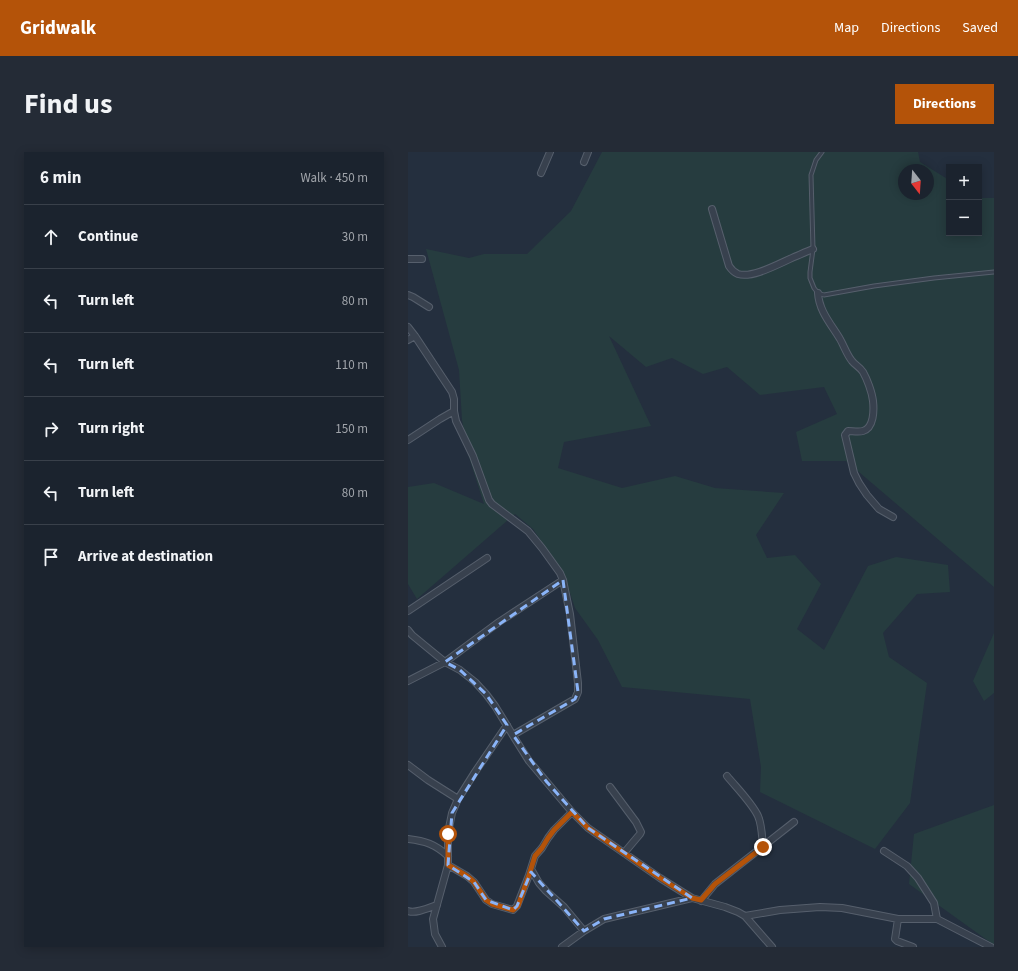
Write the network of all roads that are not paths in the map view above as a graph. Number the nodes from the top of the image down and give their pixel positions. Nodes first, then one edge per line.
1 (550, 152) edge
2 (588, 152) edge
3 (822, 152) edge
4 (584, 162) dead end
5 (540, 173) dead end
6 (712, 208) dead end
7 (813, 249) junction
8 (408, 259) edge
9 (422, 259) dead end
10 (994, 272) edge
11 (818, 293) junction
12 (408, 295) edge
13 (429, 307) dead end
14 (408, 327) edge
15 (415, 336) junction
16 (408, 340) edge
17 (454, 411) junction
18 (408, 440) edge
19 (893, 518) dead end
20 (487, 558) dead end
21 (563, 580) junction
22 (408, 611) edge
23 (408, 630) edge
24 (445, 662) junction
25 (408, 681) edge
26 (506, 724) junction
27 (513, 735) junction
28 (408, 765) edge
29 (727, 776) dead end
30 (610, 787) dead end
31 (458, 800) junction
32 (572, 812) junction
33 (794, 822) dead end
34 (408, 839) edge
35 (763, 847) junction
36 (884, 851) dead end
37 (624, 853) junction
38 (448, 856) junction
39 (448, 865) junction
40 (531, 869) junction
41 (692, 898) junction
42 (701, 900) junction
43 (437, 905) junction
44 (408, 911) edge
45 (745, 916) junction
46 (898, 919) junction
47 (937, 919) junction
48 (584, 931) junction
49 (442, 947) edge
50 (562, 947) edge
51 (772, 947) edge
52 (913, 947) edge
53 (991, 947) edge

1 - 5 street
2 - 4 street
3 - 7 lane
6 - 7 street
7 - 11 lane
8 - 9 street
10 - 11 lane
11 - 19 street
12 - 13 street
14 - 15 street
15 - 16 street
15 - 17 street
17 - 18 street
17 - 21 street
20 - 22 street
21 - 24 street
21 - 27 street
23 - 24 street
24 - 25 street
24 - 26 street
26 - 27 street
26 - 31 street
27 - 32 street
28 - 31 street
29 - 35 street
30 - 37 street
31 - 38 street
32 - 37 street
32 - 40 street
33 - 35 street
34 - 38 street
35 - 42 street
36 - 47 street
37 - 41 street
38 - 39 street
39 - 40 street
39 - 43 street
40 - 48 street
41 - 42 street
41 - 48 street
42 - 45 street
43 - 44 street
43 - 49 street
45 - 46 street
45 - 51 street
46 - 47 street
46 - 52 street
47 - 53 street
48 - 50 street

